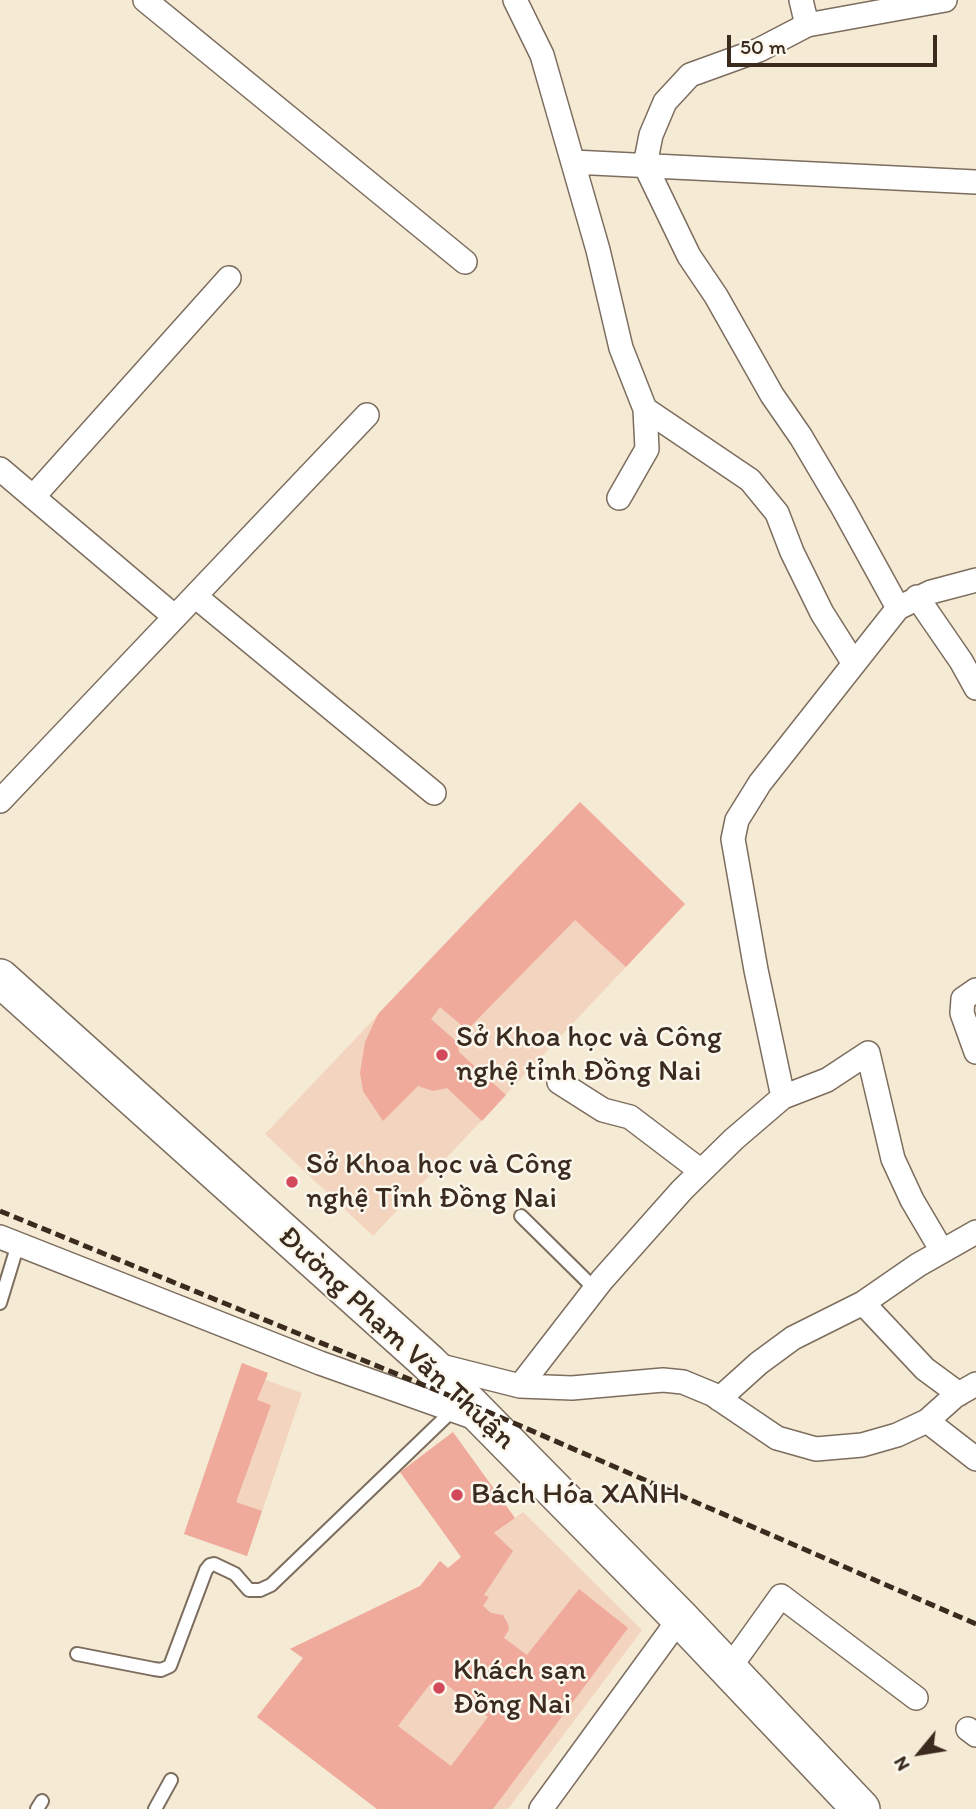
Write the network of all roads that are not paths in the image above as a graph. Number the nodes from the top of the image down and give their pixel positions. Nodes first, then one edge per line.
1 (145, 0) edge
2 (515, 0) edge
3 (801, 0) edge
4 (945, 0) edge
5 (807, 25) junction
6 (573, 162) junction
7 (645, 165) junction
8 (976, 182) edge
9 (465, 262) dead end
10 (229, 278) dead end
11 (645, 409) junction
12 (367, 415) dead end
13 (0, 469) edge
14 (33, 497) junction
15 (619, 498) dead end
16 (976, 580) edge
17 (195, 596) junction
18 (908, 602) junction
19 (175, 617) junction
20 (853, 662) junction
21 (976, 688) edge
22 (434, 793) dead end
23 (0, 801) edge
24 (0, 978) edge
25 (976, 990) edge
26 (976, 1052) edge
27 (559, 1082) dead end
28 (783, 1097) junction
29 (701, 1171) junction
30 (521, 1216) dead end
31 (976, 1232) edge
32 (9, 1241) edge
33 (942, 1251) junction
34 (595, 1289) junction
35 (0, 1303) edge
36 (863, 1303) junction
37 (429, 1363) junction
38 (520, 1386) junction
39 (968, 1389) edge
40 (719, 1399) junction
41 (453, 1410) junction
42 (927, 1420) junction
43 (489, 1423) junction
44 (976, 1459) edge
45 (680, 1618) junction
46 (77, 1654) dead end
47 (728, 1670) junction
48 (916, 1698) dead end
49 (171, 1780) dead end
50 (155, 1809) edge
51 (541, 1809) edge
52 (861, 1809) edge

1 - 9 street
2 - 6 street
3 - 5 street
4 - 5 street
5 - 7 street
6 - 7 street
6 - 11 street
7 - 8 street
7 - 18 street
10 - 14 street
11 - 15 street
11 - 20 street
12 - 17 street
13 - 14 street
14 - 19 street
16 - 18 street
17 - 19 street
17 - 22 street
18 - 20 street
18 - 21 street
19 - 23 street
20 - 28 street
24 - 37 main road, Đường Phạm Văn Thuận
25 - 26 street
27 - 29 street
28 - 29 street
28 - 33 street
29 - 34 street
30 - 34 lane
31 - 33 street
32 - 35 lane
32 - 41 street
33 - 36 street
34 - 38 street
36 - 39 street
36 - 40 street
37 - 38 street
37 - 43 main road, Đường Phạm Văn Thuận
38 - 40 street
39 - 42 street
40 - 42 street
41 - 43 street
41 - 46 lane
42 - 44 street
43 - 45 main road, Đường Phạm Văn Thuận
45 - 47 main road, Đường Phạm Văn Thuận
45 - 51 street
47 - 48 street
47 - 52 main road, Đường Phạm Văn Thuận
49 - 50 lane

